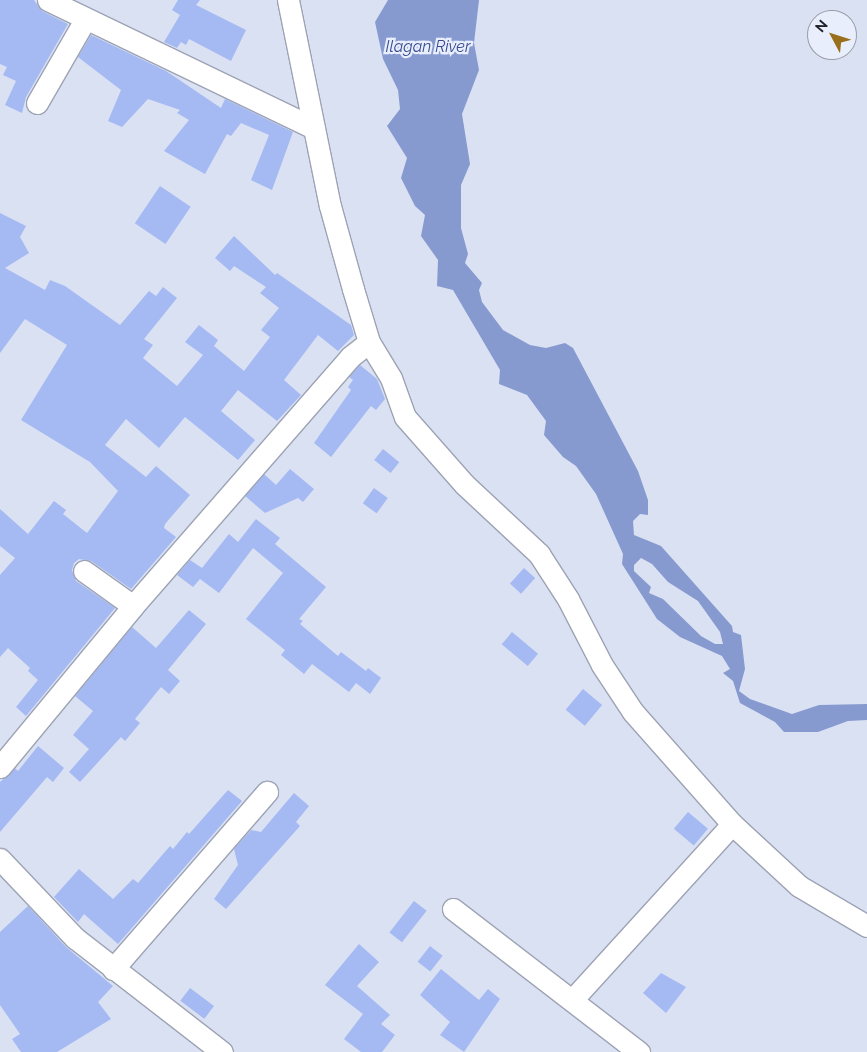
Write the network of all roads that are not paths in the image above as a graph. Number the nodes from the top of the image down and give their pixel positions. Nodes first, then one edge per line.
1 (48, 0) edge
2 (288, 0) edge
3 (85, 20) junction
4 (37, 103) dead end
5 (314, 128) junction
6 (369, 342) junction
7 (84, 571) dead end
8 (133, 606) junction
9 (0, 767) edge
10 (268, 792) dead end
11 (732, 824) junction
12 (0, 859) edge
13 (453, 909) dead end
14 (867, 926) edge
15 (113, 969) junction
16 (572, 999) junction
17 (222, 1052) edge
18 (639, 1052) edge

1 - 3 street
2 - 5 street
3 - 4 street
3 - 5 street
5 - 6 street
6 - 8 street
6 - 11 street
7 - 8 street
8 - 9 street
10 - 15 street
11 - 14 street
11 - 16 street
12 - 15 street
13 - 16 street
15 - 17 street
16 - 18 street

